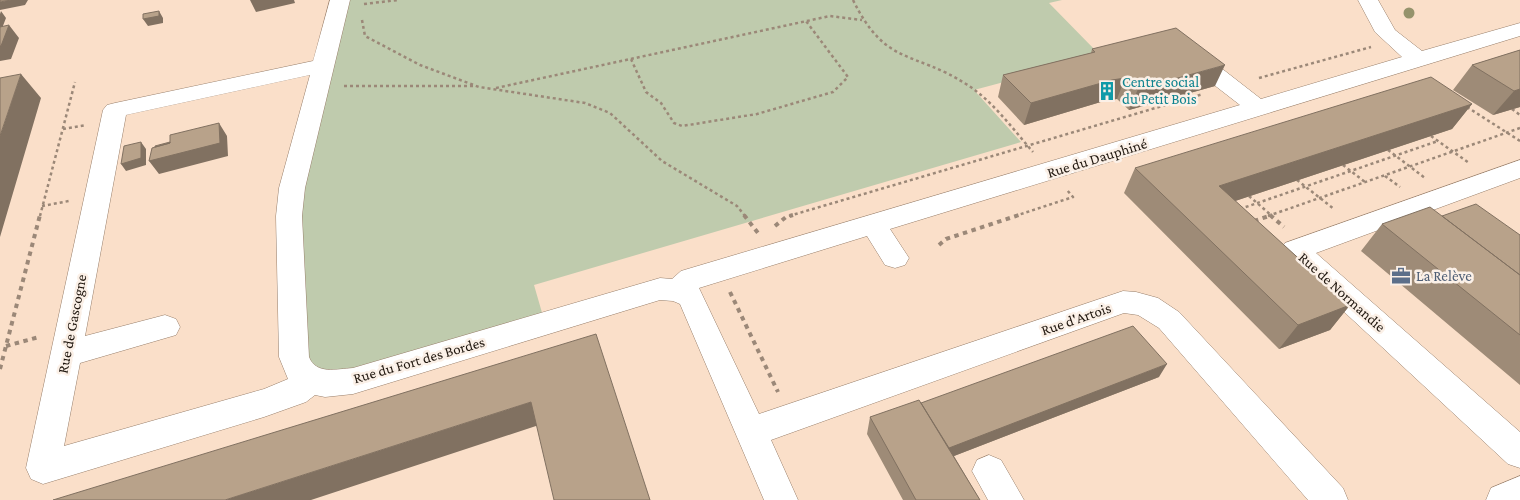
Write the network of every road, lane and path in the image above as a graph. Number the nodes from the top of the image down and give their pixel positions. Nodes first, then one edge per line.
1 (365, 0) edge
2 (398, 0) edge
3 (853, 0) edge
4 (1368, 0) edge
5 (357, 8) edge
6 (863, 20) junction
7 (806, 21) junction
8 (1520, 29) edge
9 (1183, 50) edge
10 (1356, 51) dead end
11 (631, 59) junction
12 (1419, 59) junction
13 (1383, 70) junction
14 (319, 76) junction
15 (75, 82) dead end
16 (479, 86) junction
17 (493, 89) junction
18 (1459, 101) edge
19 (1258, 108) junction
20 (1512, 109) edge
21 (1520, 114) edge
22 (1520, 128) edge
23 (1507, 133) junction
24 (1431, 136) edge
25 (1438, 141) junction
26 (1520, 141) edge
27 (1388, 150) edge
28 (1453, 151) junction
29 (1395, 156) junction
30 (1343, 165) edge
31 (1410, 166) junction
32 (1520, 169) edge
33 (1350, 171) junction
34 (1051, 172) junction
35 (1493, 179) junction
36 (1298, 180) edge
37 (1365, 182) junction
38 (1305, 186) junction
39 (1449, 195) junction
40 (1249, 196) edge
41 (1319, 198) junction
42 (1256, 203) junction
43 (1232, 211) edge
44 (1270, 215) junction
45 (1247, 223) edge
46 (873, 224) junction
47 (1358, 227) junction
48 (939, 245) dead end
49 (1307, 246) junction
50 (762, 257) junction
51 (895, 258) dead end
52 (677, 290) junction
53 (165, 328) dead end
54 (66, 354) junction
55 (0, 369) edge
56 (310, 380) junction
57 (751, 432) junction
58 (1520, 452) edge
59 (989, 471) dead end
60 (1520, 492) edge
61 (781, 500) edge
62 (1007, 500) edge
63 (1331, 500) edge
64 (1503, 500) edge

1 - 5 path
2 - 5 path
3 - 6 path
4 - 12 street
5 - 14 street
5 - 16 path
6 - 7 path
6 - 34 path
7 - 11 path
7 - 11 path
8 - 12 street, Rue du Dauphiné
9 - 19 street
10 - 13 path
11 - 17 path
12 - 13 street, Rue du Dauphiné
13 - 19 street, Rue du Dauphiné
14 - 16 path
14 - 54 street, Rue de Gascogne
14 - 56 street
15 - 55 path
16 - 17 path
17 - 50 path
18 - 23 path
19 - 34 street, Rue du Dauphiné
20 - 21 path
22 - 23 path
23 - 26 path
23 - 28 path
24 - 25 path
25 - 28 path
25 - 29 path
27 - 29 path
28 - 31 path
28 - 35 path
29 - 31 path
29 - 33 path
30 - 33 path
31 - 37 path
31 - 39 path
32 - 35 street, Rue de Normandie
33 - 37 path
33 - 38 path
34 - 46 street, Rue du Dauphiné
34 - 48 path
35 - 39 street, Rue de Normandie
36 - 38 path
37 - 41 path
38 - 41 path
38 - 42 path
39 - 47 street, Rue de Normandie
40 - 42 path
41 - 44 path
41 - 47 path
42 - 43 path
42 - 44 path
44 - 45 path
44 - 49 path
46 - 50 street, Rue du Dauphiné
46 - 51 street
47 - 49 street, Rue de Normandie
49 - 58 street, Rue de Normandie
50 - 52 street, Rue du Dauphiné
52 - 56 street, Rue du Fort des Bordes
52 - 57 street
53 - 54 street
54 - 56 street, Rue de Gascogne
57 - 61 street
57 - 63 street, Rue d'Artois
59 - 62 street
60 - 64 street

